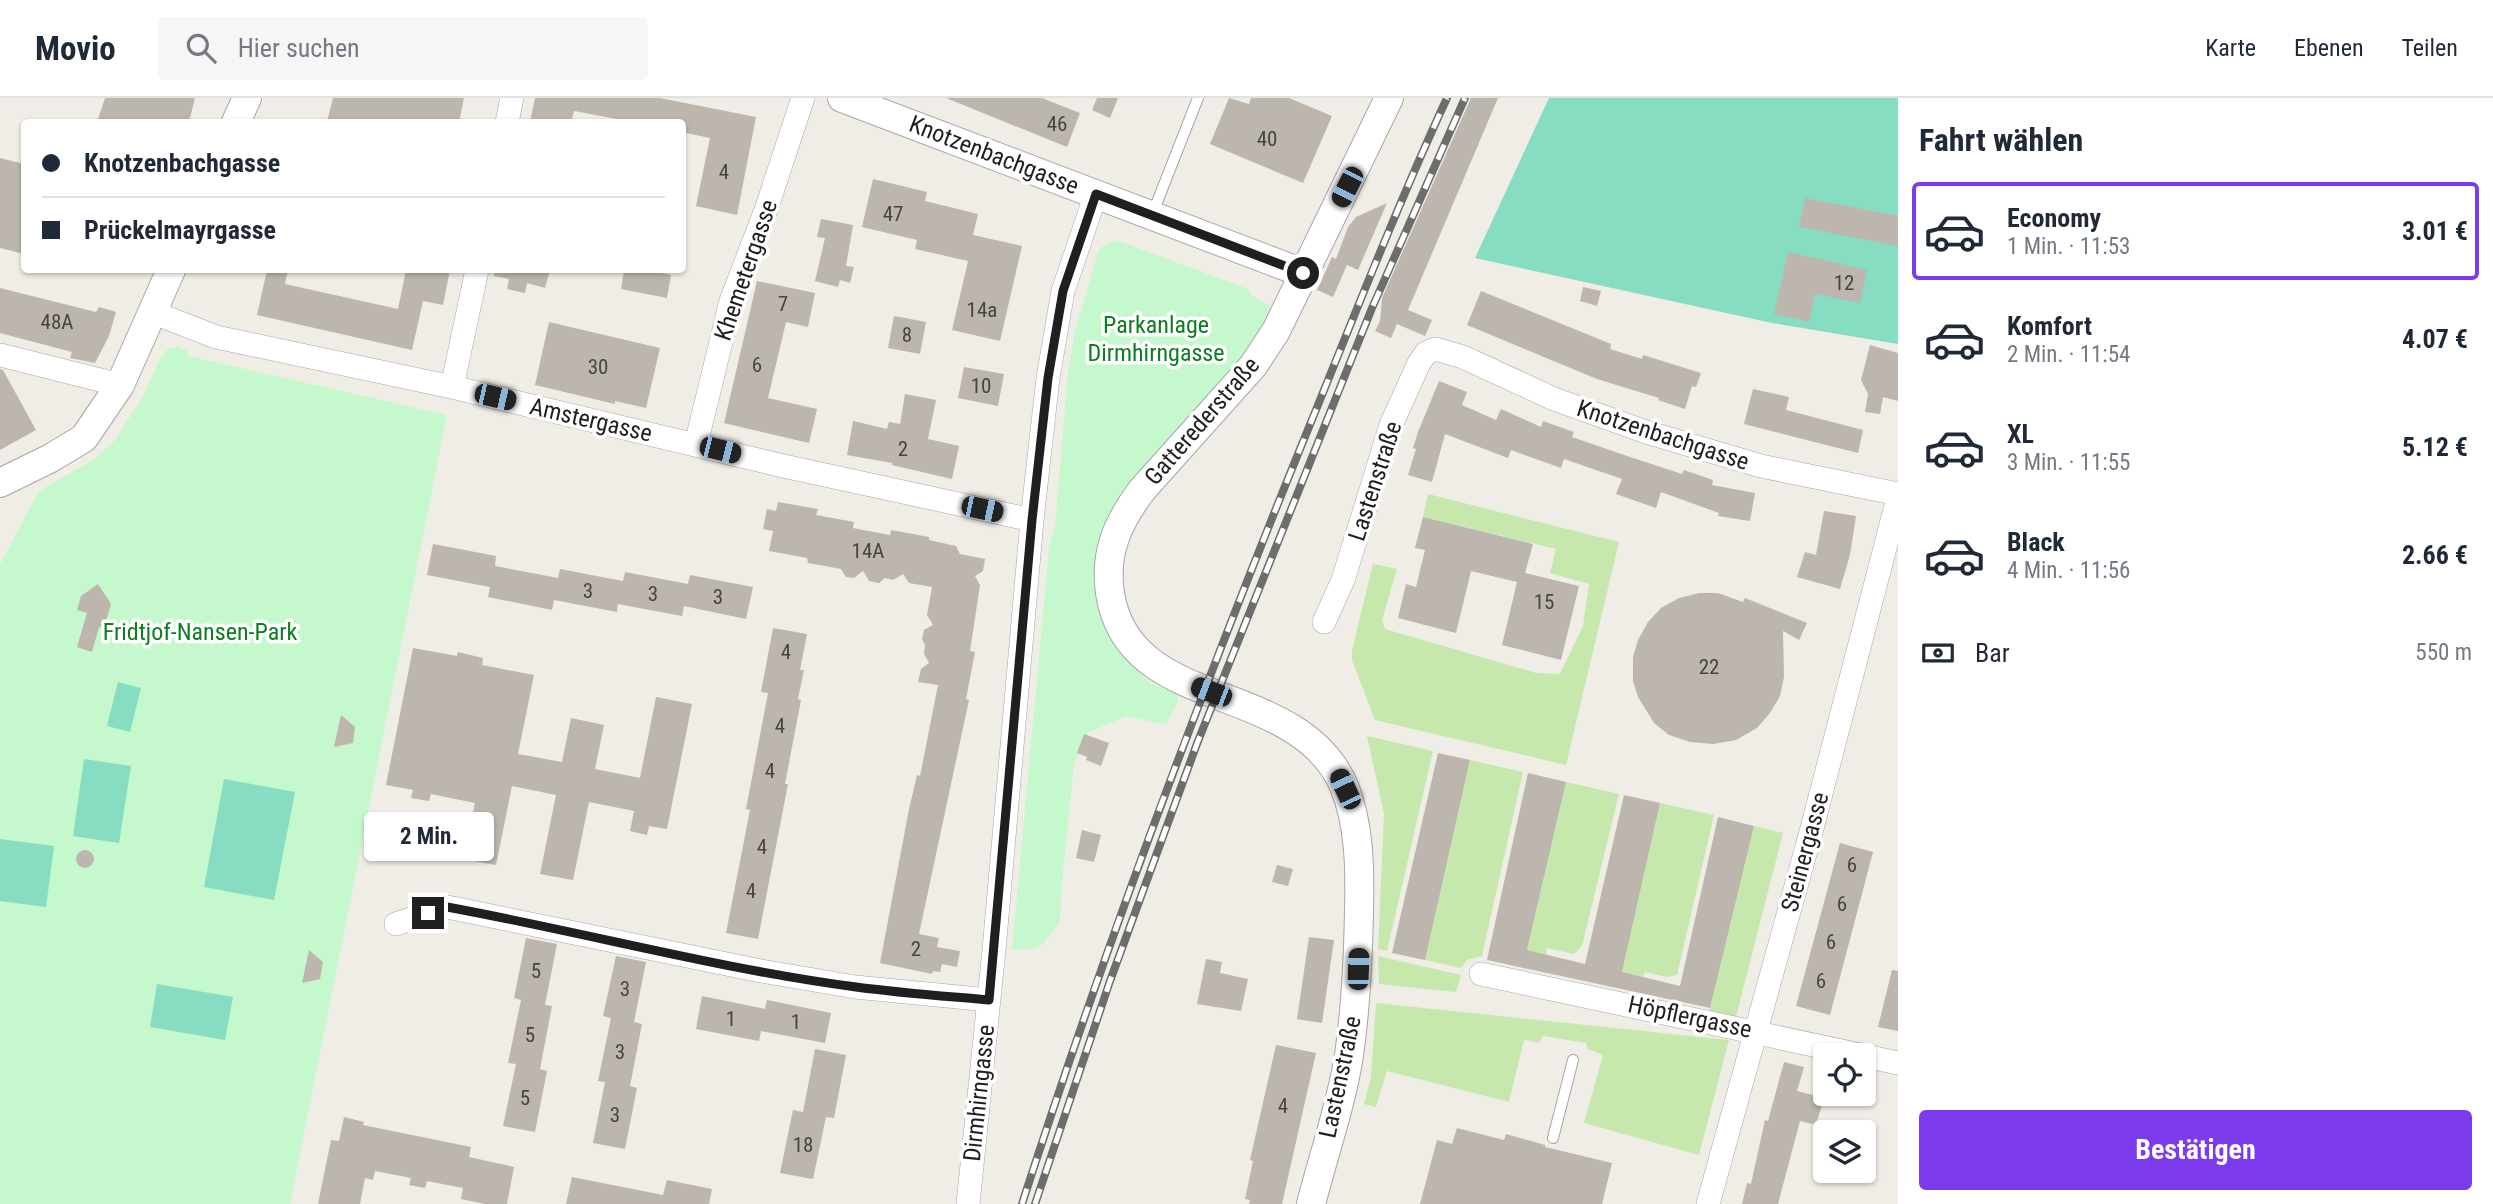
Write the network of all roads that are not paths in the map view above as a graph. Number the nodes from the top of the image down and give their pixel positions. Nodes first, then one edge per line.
1 (247, 98) edge
2 (512, 98) edge
3 (803, 98) edge
4 (842, 98) edge
5 (1198, 98) edge
6 (1389, 98) edge
7 (237, 119) edge
8 (508, 119) edge
9 (1096, 194) junction
10 (1152, 215) junction
11 (170, 273) edge
12 (476, 273) edge
13 (1303, 273) junction
14 (152, 312) junction
15 (1436, 349) joint
16 (0, 355) edge
17 (120, 385) junction
18 (452, 387) junction
19 (696, 444) junction
20 (0, 483) edge
21 (1898, 496) edge
22 (1032, 520) junction
23 (1324, 621) dead end
24 (1246, 706) joint
25 (396, 924) dead end
26 (1481, 974) dead end
27 (989, 1000) junction
28 (1755, 1031) junction
29 (1573, 1060) dead end
30 (1898, 1063) edge
31 (1553, 1138) dead end
32 (968, 1204) edge
33 (1311, 1204) edge
34 (1708, 1204) edge

1 - 7 street
2 - 8 street
3 - 19 street, Khemetergasse
4 - 9 street, Knotzenbachgasse
5 - 10 lane
6 - 13 street, Gatterederstraße
9 - 10 street, Knotzenbachgasse
9 - 22 street, Dirmhirngasse
10 - 13 street, Knotzenbachgasse
11 - 14 street
12 - 18 street
13 - 24 street, Gatterederstraße
14 - 17 street
14 - 18 street, Amstergasse
15 - 21 street, Knotzenbachgasse
15 - 23 street, Lastenstraße
16 - 17 street
17 - 20 street
18 - 19 street, Amstergasse
19 - 22 street, Amstergasse
21 - 28 street, Steinergasse
22 - 27 street, Dirmhirngasse
24 - 33 street, Lastenstraße
25 - 27 street
26 - 28 street, Höpflergasse
27 - 32 street, Dirmhirngasse
28 - 30 street, Höpflergasse
28 - 34 street, Steinergasse
29 - 31 lane

